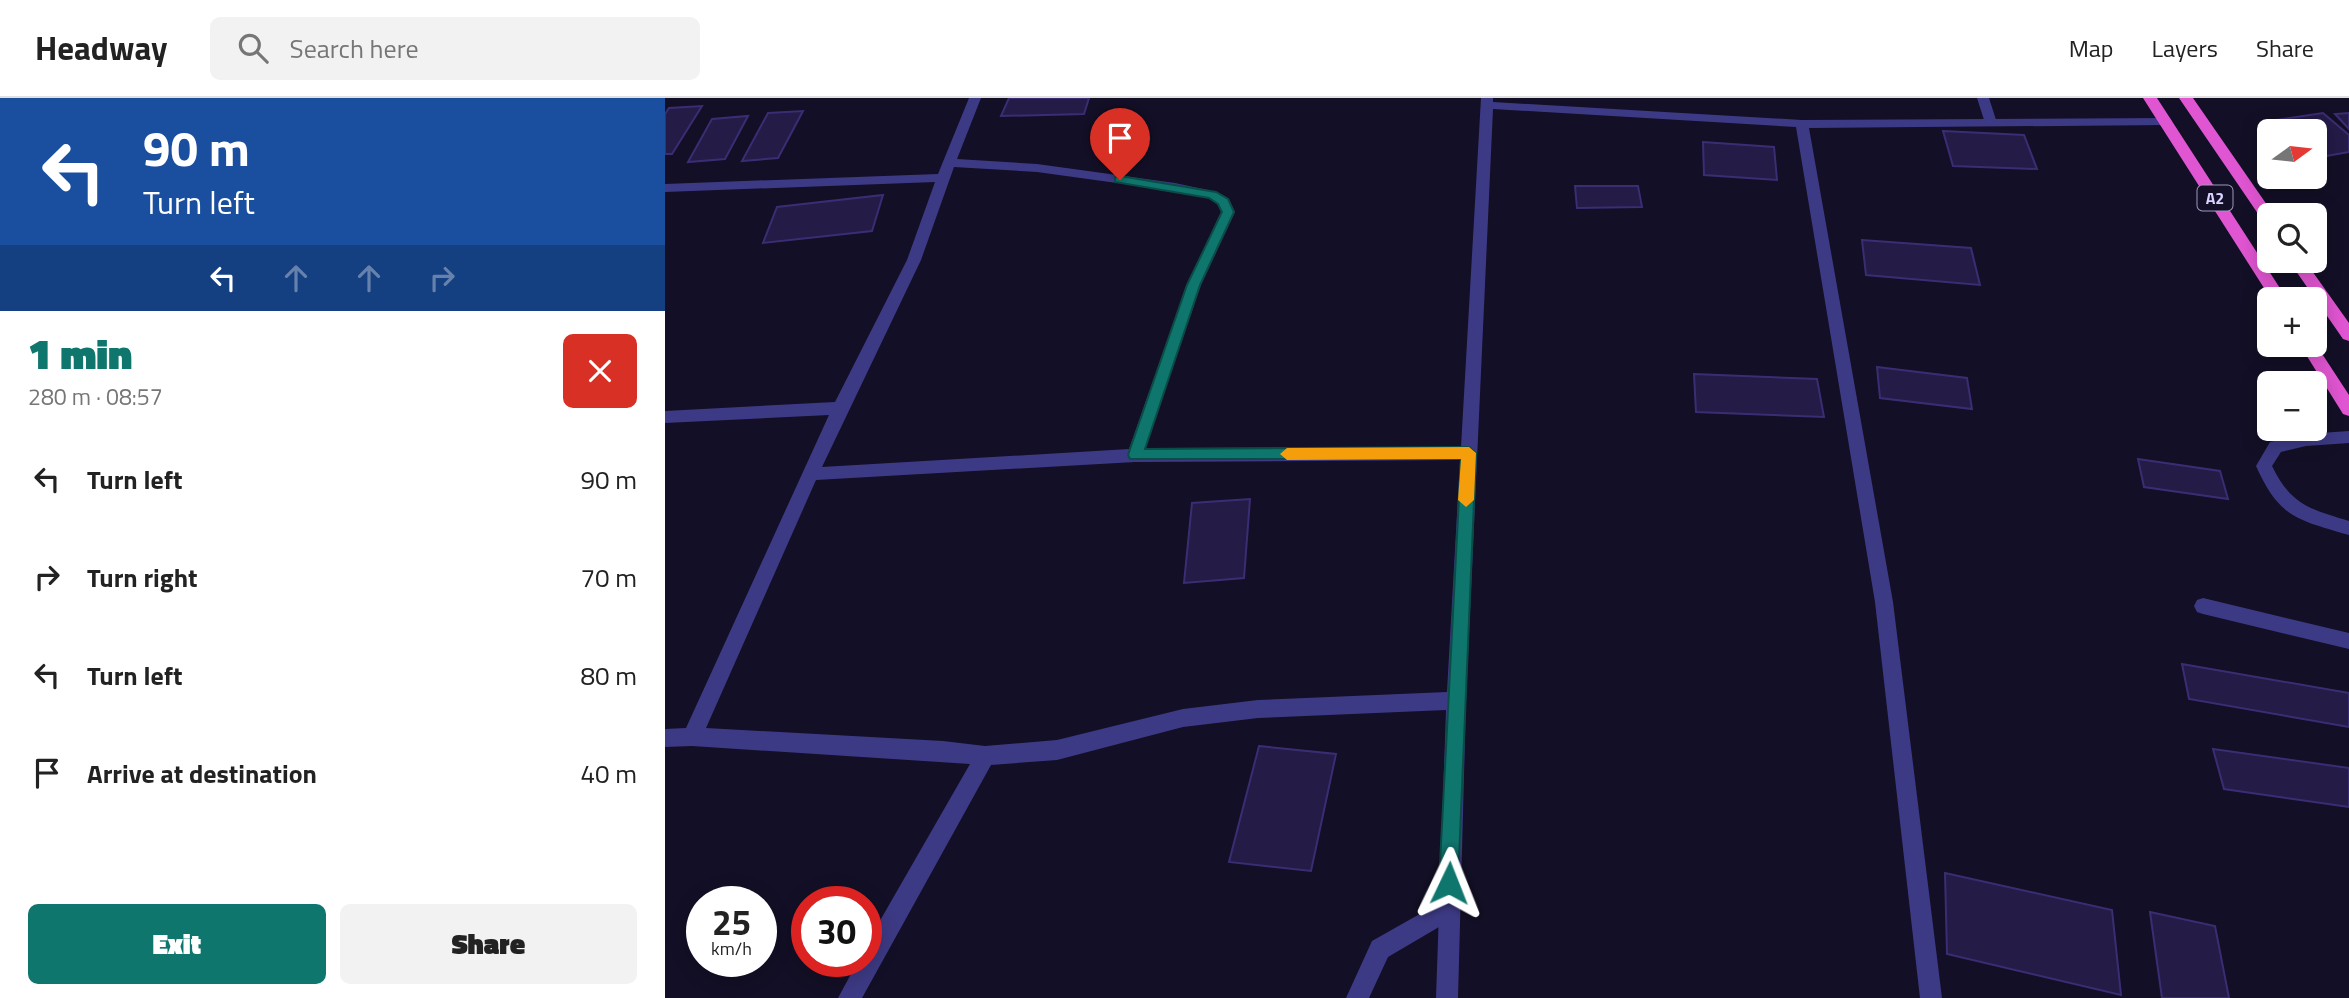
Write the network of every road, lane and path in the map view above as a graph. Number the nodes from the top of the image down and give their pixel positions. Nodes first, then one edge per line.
1 (975, 98) edge
2 (1983, 98) edge
3 (2150, 98) edge
4 (2186, 98) edge
5 (1487, 101) edge
6 (2166, 121) junction
7 (1991, 122) junction
8 (1802, 124) junction
9 (948, 171) junction
10 (665, 188) edge
11 (2258, 203) edge
12 (2305, 273) edge
13 (2271, 287) edge
14 (2349, 335) edge
15 (2316, 357) edge
16 (840, 408) junction
17 (2349, 409) edge
18 (665, 417) edge
19 (2349, 437) edge
20 (1469, 453) junction
21 (1135, 455) junction
22 (810, 474) junction
23 (2349, 528) edge
24 (2203, 606) dead end
25 (2349, 641) edge
26 (1456, 701) junction
27 (692, 737) junction
28 (665, 738) edge
29 (985, 756) junction
30 (1448, 909) junction
31 (849, 998) edge
32 (1356, 998) edge
33 (1447, 998) edge
34 (1931, 998) edge

1 - 9 street
2 - 7 street
3 - 6 highway, A2
4 - 11 highway, A2
5 - 8 street
5 - 20 street
6 - 7 street
6 - 13 highway, A2
7 - 8 street
8 - 34 street
9 - 10 street
9 - 16 street
9 - 21 street
12 - 14 highway
15 - 17 highway
16 - 18 street
16 - 22 street
19 - 23 street
20 - 21 street
20 - 26 street
21 - 22 street
22 - 27 street
24 - 25 street
26 - 29 street
26 - 30 street
27 - 28 street
27 - 29 street
29 - 31 street
30 - 32 street
30 - 33 street

